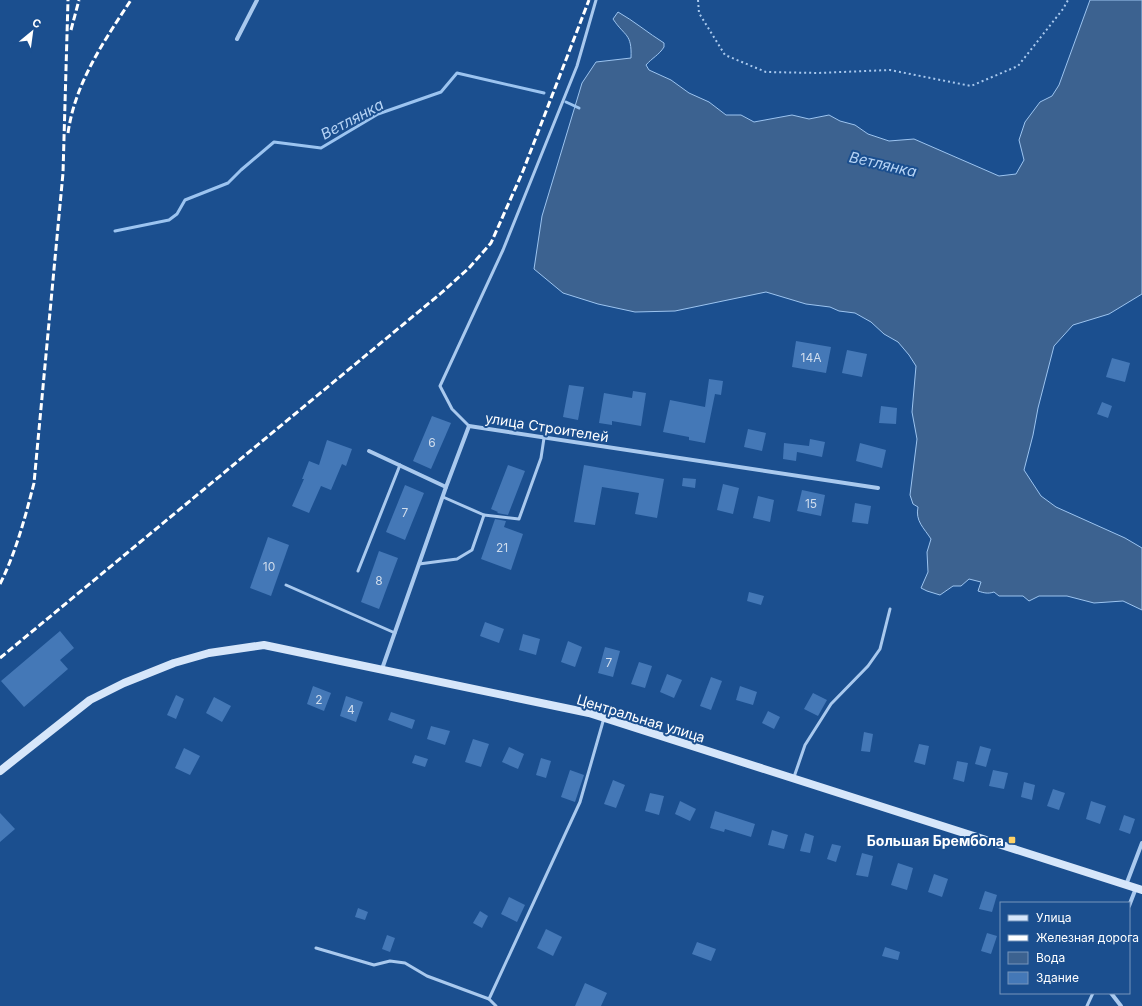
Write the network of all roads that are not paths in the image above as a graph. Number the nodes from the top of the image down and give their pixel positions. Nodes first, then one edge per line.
1 (257, 0) edge
2 (596, 0) edge
3 (237, 39) dead end
4 (470, 426) junction
5 (544, 438) junction
6 (369, 451) dead end
7 (400, 465) junction
8 (446, 487) junction
9 (878, 488) dead end
10 (443, 497) junction
11 (484, 514) junction
12 (419, 564) junction
13 (358, 571) dead end
14 (286, 585) dead end
15 (890, 608) dead end
16 (395, 633) junction
17 (382, 670) junction
18 (604, 718) junction
19 (0, 771) edge
20 (794, 779) junction
21 (1142, 843) edge
22 (1126, 886) junction
23 (1139, 889) edge
24 (1130, 904) edge
25 (316, 948) dead end
26 (1093, 994) edge
27 (1112, 994) edge
28 (489, 999) junction
29 (496, 1006) edge
30 (1087, 1006) edge
31 (1121, 1006) edge

1 - 3 street
2 - 4 lane
4 - 5 street, улица Строителей
4 - 8 street, улица Строителей
5 - 9 street, улица Строителей
5 - 11 lane
6 - 7 street
7 - 8 street
7 - 13 lane
8 - 10 street, улица Строителей
10 - 11 lane
10 - 12 street, улица Строителей
11 - 12 lane
12 - 16 street, улица Строителей
14 - 16 lane
15 - 20 lane
16 - 17 street, улица Строителей
17 - 18 main road, Центральная улица
17 - 19 main road, Центральная улица
18 - 20 main road, Центральная улица
18 - 28 lane
20 - 22 main road, Центральная улица
21 - 22 street
22 - 23 main road, Центральная улица
23 - 24 street
25 - 28 lane
26 - 30 lane
27 - 31 street
28 - 29 lane

